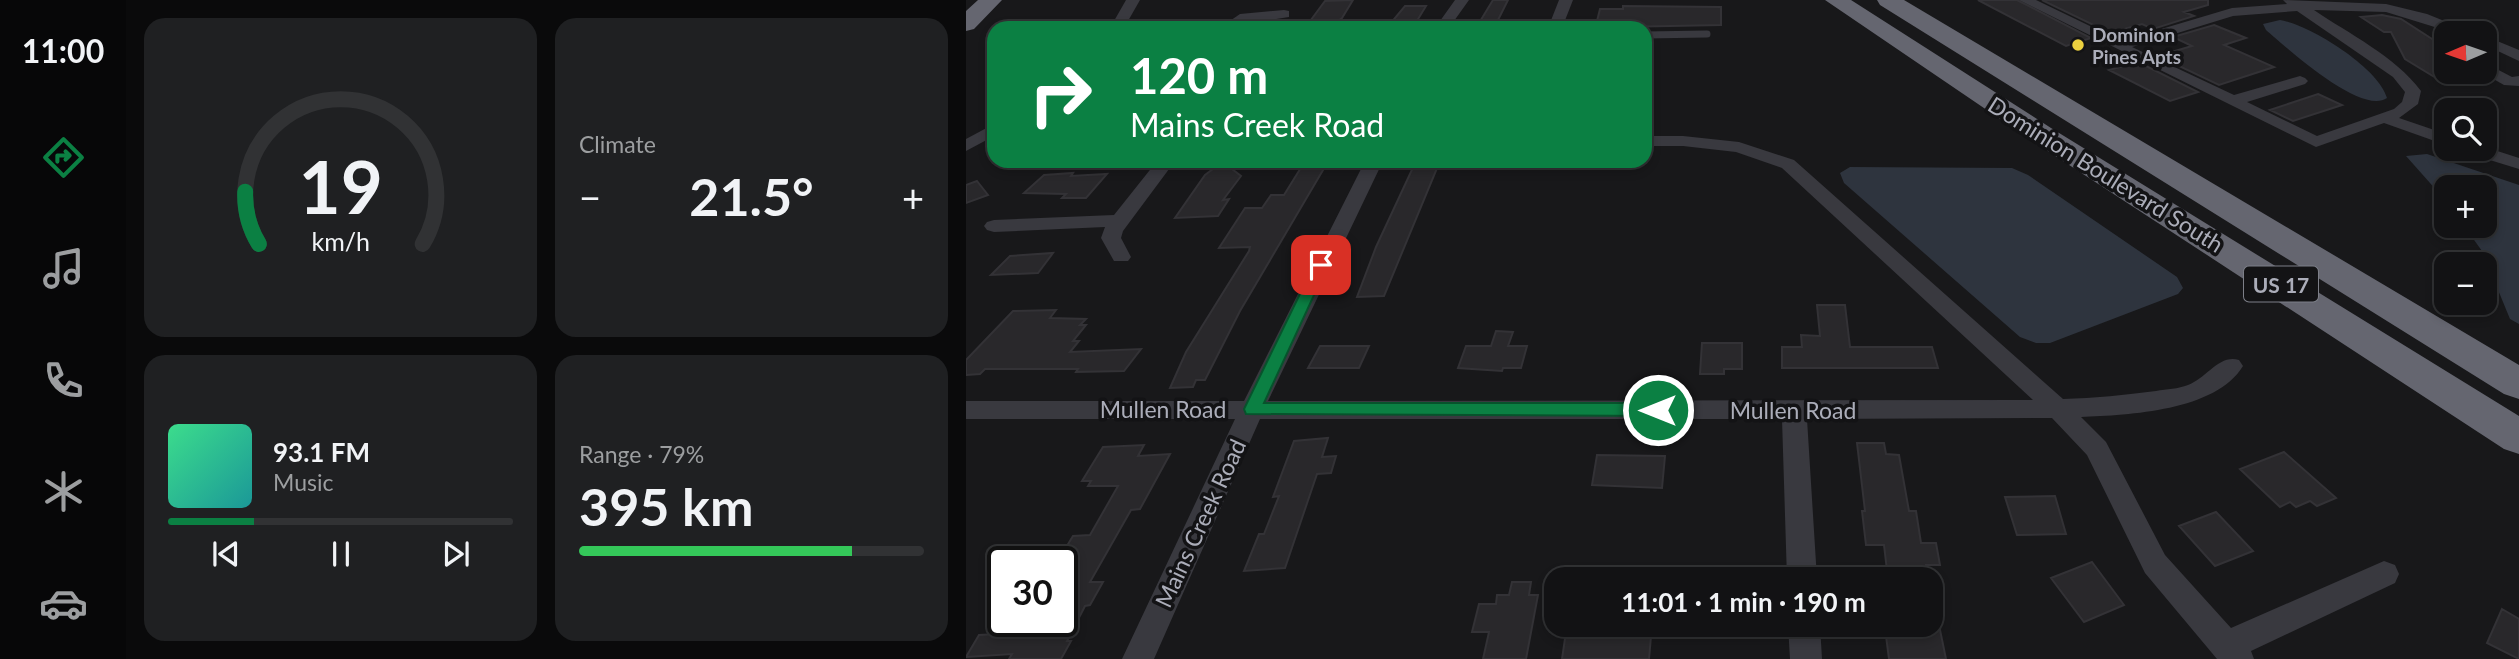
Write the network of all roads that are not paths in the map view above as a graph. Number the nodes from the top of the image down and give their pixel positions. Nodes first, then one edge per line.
1 (991, 0) edge
2 (1136, 0) edge
3 (1296, 0) edge
4 (1462, 0) edge
5 (1566, 0) edge
6 (1807, 0) edge
7 (1836, 0) edge
8 (1888, 0) edge
9 (1907, 0) edge
10 (2026, 0) edge
11 (2295, 3) edge
12 (1284, 14) junction
13 (1122, 21) edge
14 (1238, 21) edge
15 (1278, 21) edge
16 (1447, 21) edge
17 (1558, 21) edge
18 (2434, 21) edge
19 (966, 24) edge
20 (1707, 34) dead end
21 (1652, 36) edge
22 (2497, 45) edge
23 (2119, 46) junction
24 (2519, 57) edge
25 (1992, 62) junction
26 (2519, 64) edge
27 (2497, 67) edge
28 (2497, 75) edge
29 (2300, 81) dead end
30 (2519, 81) edge
31 (2232, 102) junction
32 (2384, 118) junction
33 (987, 133) edge
34 (2041, 134) junction
35 (2434, 136) edge
36 (1652, 141) edge
37 (966, 146) edge
38 (2497, 157) edge
39 (2519, 164) edge
40 (1160, 168) edge
41 (1370, 168) edge
42 (1118, 221) junction
43 (994, 226) dead end
44 (1121, 257) dead end
45 (2231, 366) dead end
46 (2519, 384) edge
47 (2058, 408) junction
48 (1253, 409) junction
49 (966, 410) edge
50 (1794, 410) junction
51 (2519, 437) edge
52 (1801, 567) edge
53 (2384, 574) dead end
54 (1805, 637) edge
55 (2232, 652) edge
56 (1138, 659) edge
57 (1806, 659) edge

1 - 19 highway
2 - 13 street
3 - 12 street
4 - 16 street
5 - 17 street
6 - 34 highway
7 - 34 highway, Dominion Boulevard South
8 - 25 highway, Dominion Boulevard South / US 17
9 - 25 highway
10 - 23 street
11 - 18 street
11 - 23 street
11 - 32 street
12 - 14 street
12 - 15 street
20 - 21 lane
22 - 24 street
23 - 31 street
25 - 46 highway, Dominion Boulevard South / US 17
26 - 27 street
28 - 30 street
29 - 31 street
31 - 32 street
32 - 35 street
33 - 37 street
34 - 51 highway, Dominion Boulevard South / US 17
36 - 47 street
38 - 39 street
40 - 42 street
41 - 48 street, Mains Creek Road
42 - 43 street
42 - 44 street
45 - 47 street, Mullen Road
47 - 50 street, Mullen Road
47 - 55 street
48 - 49 street, Mullen Road
48 - 50 street, Mullen Road
48 - 56 street, Mains Creek Road
50 - 52 street
53 - 55 street
54 - 57 street

